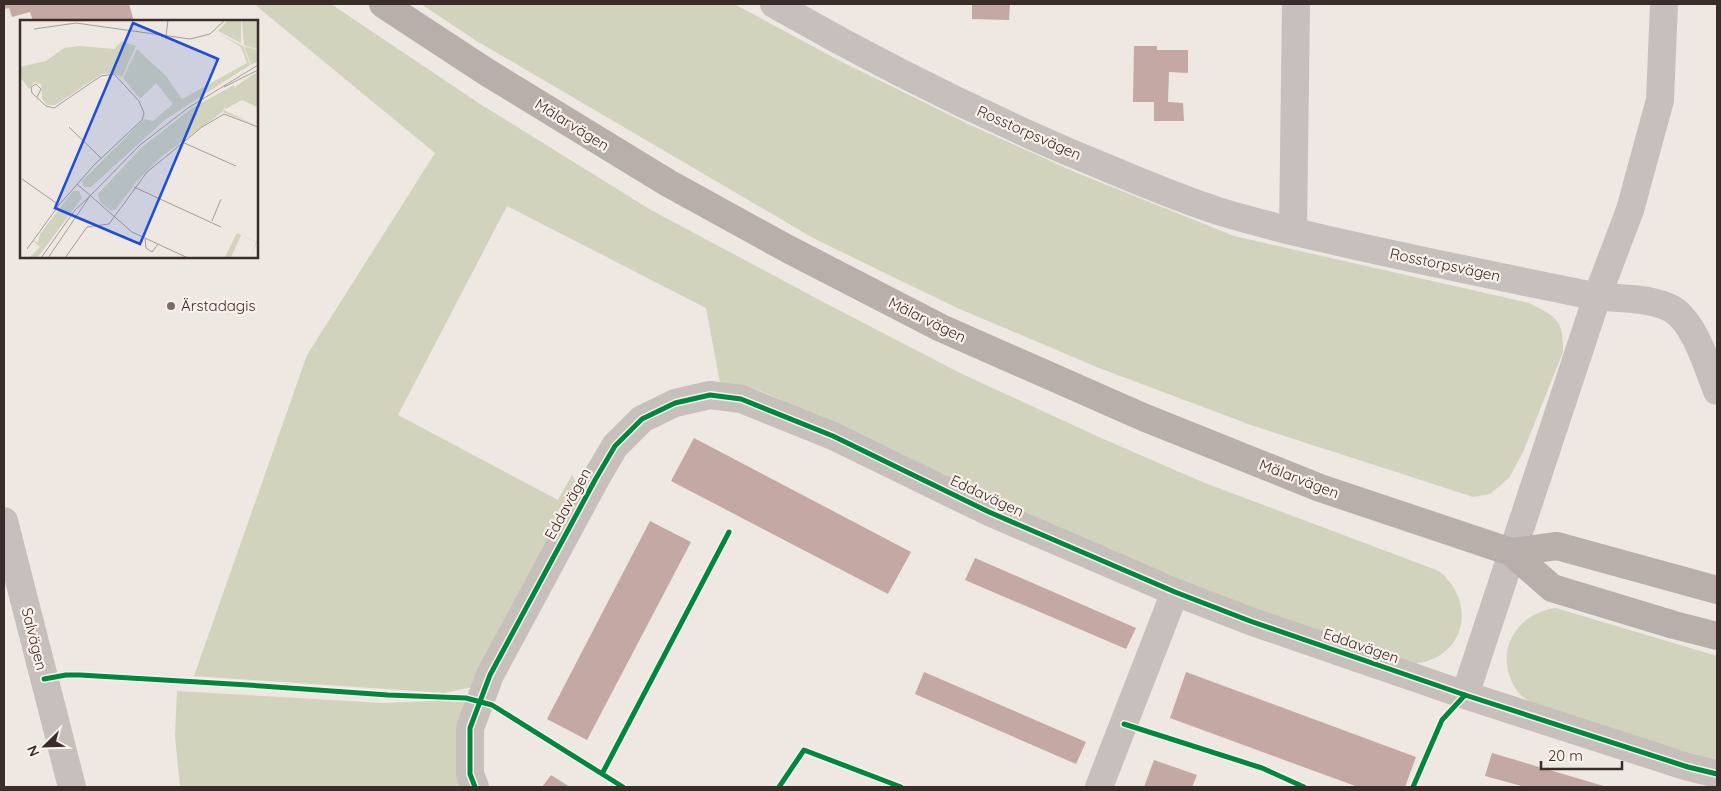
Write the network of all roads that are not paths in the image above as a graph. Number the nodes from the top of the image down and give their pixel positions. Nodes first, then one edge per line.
1 (383, 4) edge
2 (776, 4) edge
3 (1296, 4) edge
4 (1664, 4) edge
5 (1293, 231) junction
6 (1597, 297) junction
7 (1717, 391) edge
8 (4, 521) edge
9 (1512, 552) junction
10 (1717, 590) edge
11 (1175, 592) junction
12 (1717, 636) edge
13 (1465, 695) junction
14 (1717, 774) edge
15 (1686, 777) edge
16 (72, 787) edge
17 (475, 787) edge
18 (1099, 787) edge

1 - 9 main road, Mälarvägen
2 - 5 street, Rosstorpsvägen
3 - 5 street
4 - 6 street
5 - 6 street, Rosstorpsvägen
6 - 7 street, Rosstorpsvägen
6 - 9 street
8 - 16 street, Salvägen
9 - 10 main road, Mälarvägen
9 - 12 main road, Mälarvägen
9 - 13 street
11 - 13 street, Eddavägen
11 - 17 street, Eddavägen
11 - 18 street
13 - 15 street, Eddavägen
14 - 15 street, Eddavägen

